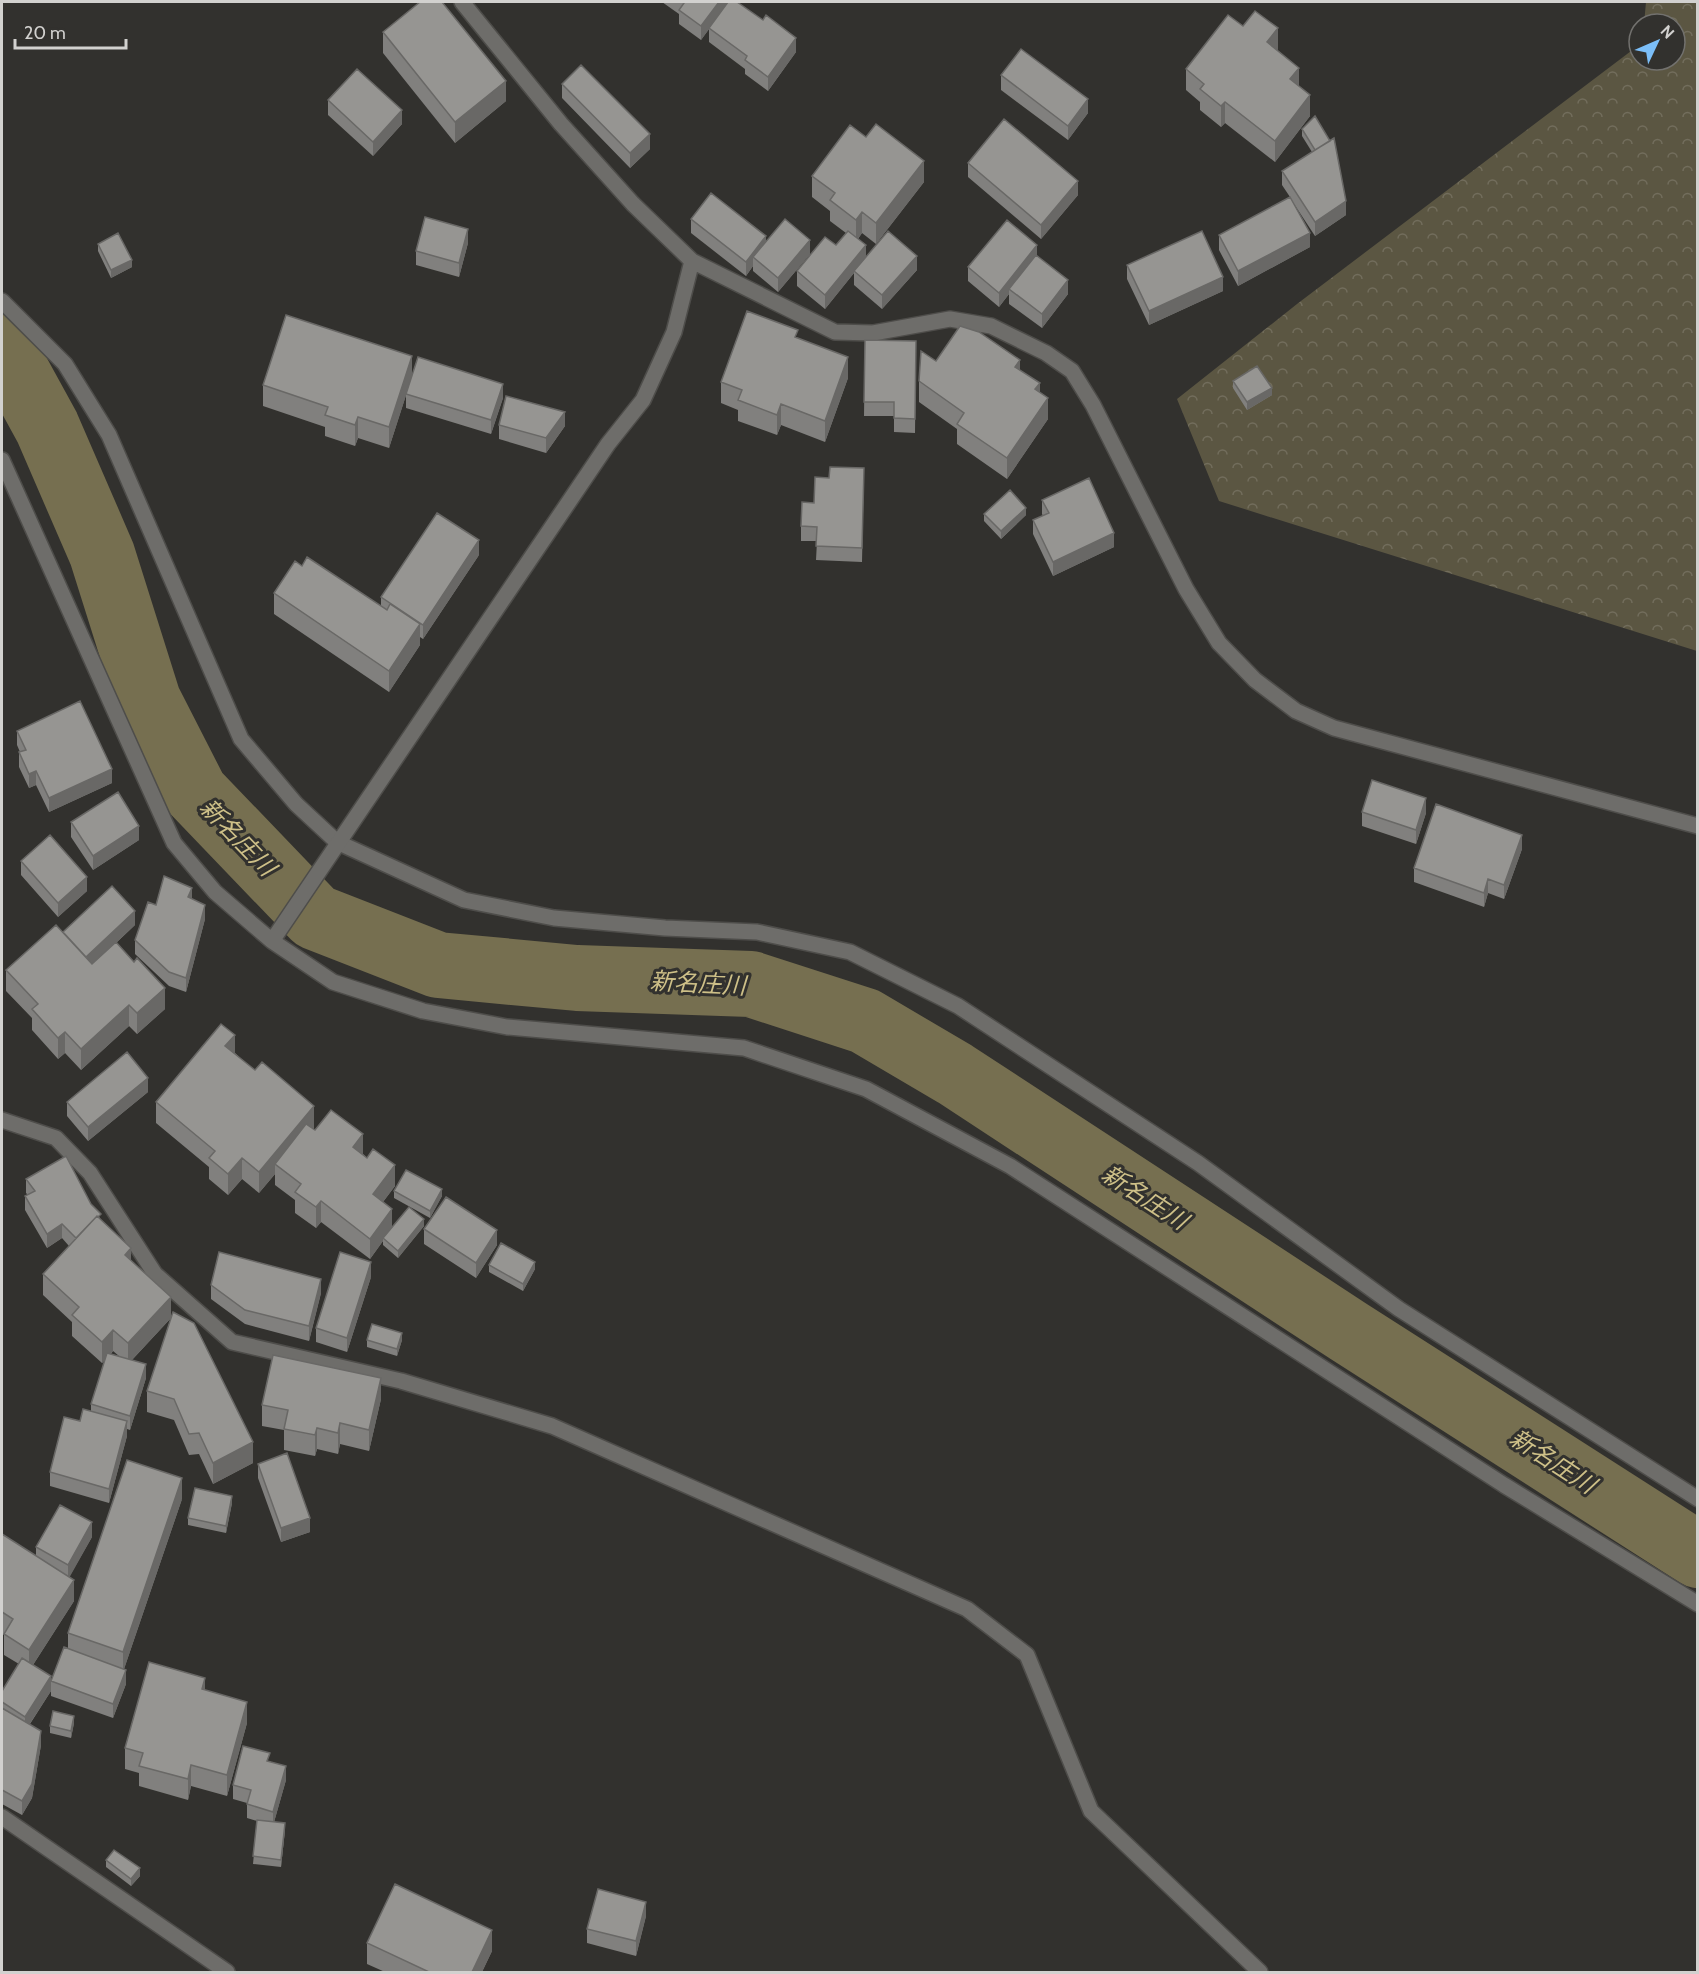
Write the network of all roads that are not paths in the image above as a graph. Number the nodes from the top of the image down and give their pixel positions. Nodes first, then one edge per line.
1 (462, 2) edge
2 (692, 261) junction
3 (2, 301) edge
4 (2, 460) edge
5 (1698, 826) edge
6 (336, 844) junction
7 (275, 936) junction
8 (2, 1120) edge
9 (1698, 1499) edge
10 (1698, 1604) edge
11 (2, 1818) edge
12 (227, 1972) edge
13 (1260, 1972) edge

1 - 2 street
2 - 5 street
2 - 6 street
3 - 6 street
4 - 7 street
6 - 7 street
6 - 9 street
7 - 10 street
8 - 13 street
11 - 12 street

